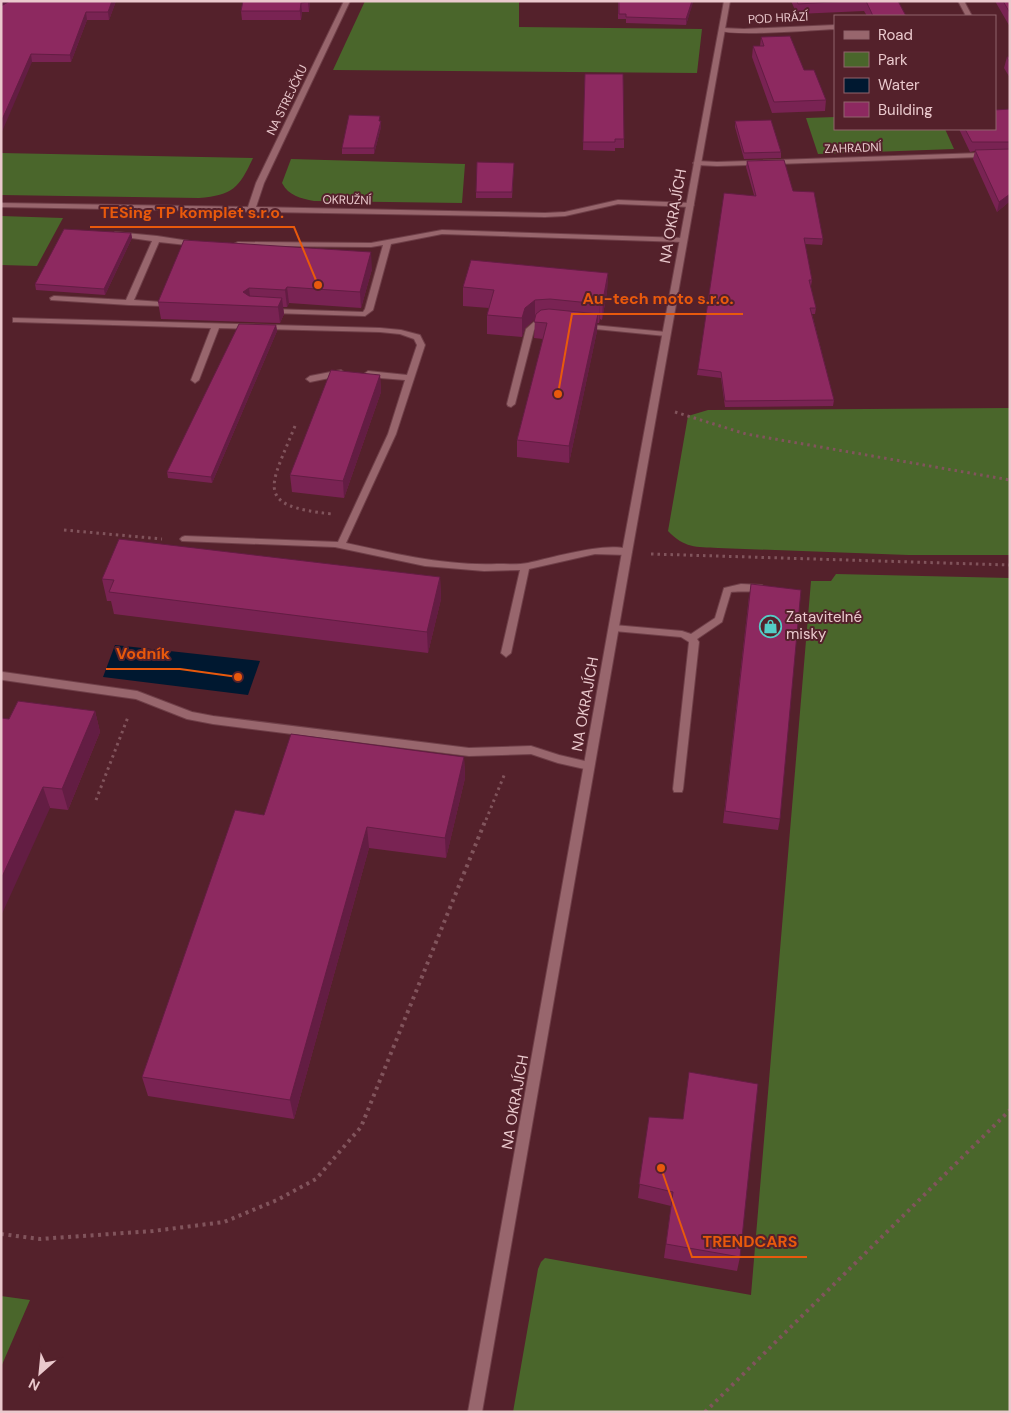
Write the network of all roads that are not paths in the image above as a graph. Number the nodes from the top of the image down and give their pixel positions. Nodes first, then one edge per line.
1 (347, 1) edge
2 (727, 1) edge
3 (961, 1) edge
4 (968, 15) edge
5 (834, 27) edge
6 (722, 30) junction
7 (1010, 154) edge
8 (698, 163) junction
9 (1, 205) edge
10 (690, 205) junction
11 (252, 210) junction
12 (112, 233) edge
13 (156, 238) junction
14 (684, 240) junction
15 (387, 243) junction
16 (208, 244) edge
17 (227, 244) edge
18 (54, 298) dead end
19 (129, 303) junction
20 (161, 304) edge
21 (260, 310) edge
22 (16, 320) dead end
23 (559, 323) edge
24 (216, 325) junction
25 (578, 325) edge
26 (666, 334) junction
27 (411, 378) junction
28 (310, 379) dead end
29 (195, 380) dead end
30 (511, 404) dead end
31 (185, 540) road end
32 (341, 545) junction
33 (627, 552) junction
34 (524, 567) junction
35 (776, 589) edge
36 (614, 628) junction
37 (692, 638) junction
38 (506, 653) dead end
39 (3, 676) dead end
40 (589, 766) junction
41 (678, 789) dead end
42 (475, 1412) edge

1 - 11 street, NA STREJČKU
2 - 6 street, NA OKRAJÍCH
3 - 4 street
5 - 6 street, POD HRÁZÍ
6 - 8 street, NA OKRAJÍCH
7 - 8 street, ZAHRADNÍ
8 - 10 street, NA OKRAJÍCH
9 - 11 street, OKRUŽNÍ
10 - 11 street, OKRUŽNÍ
10 - 14 street, NA OKRAJÍCH
12 - 13 street
13 - 16 street
13 - 19 street
14 - 15 street
14 - 26 street, NA OKRAJÍCH
15 - 17 street
15 - 21 street
18 - 19 street
19 - 20 street
22 - 24 street
23 - 30 street
24 - 27 street
24 - 29 street
25 - 26 street
26 - 33 street, NA OKRAJÍCH
27 - 28 street
27 - 32 street
31 - 32 street
32 - 34 street
33 - 34 street
33 - 36 street, NA OKRAJÍCH
34 - 38 street
35 - 37 street
36 - 37 street
36 - 40 street, NA OKRAJÍCH
37 - 41 street
39 - 40 street
40 - 42 street, NA OKRAJÍCH

